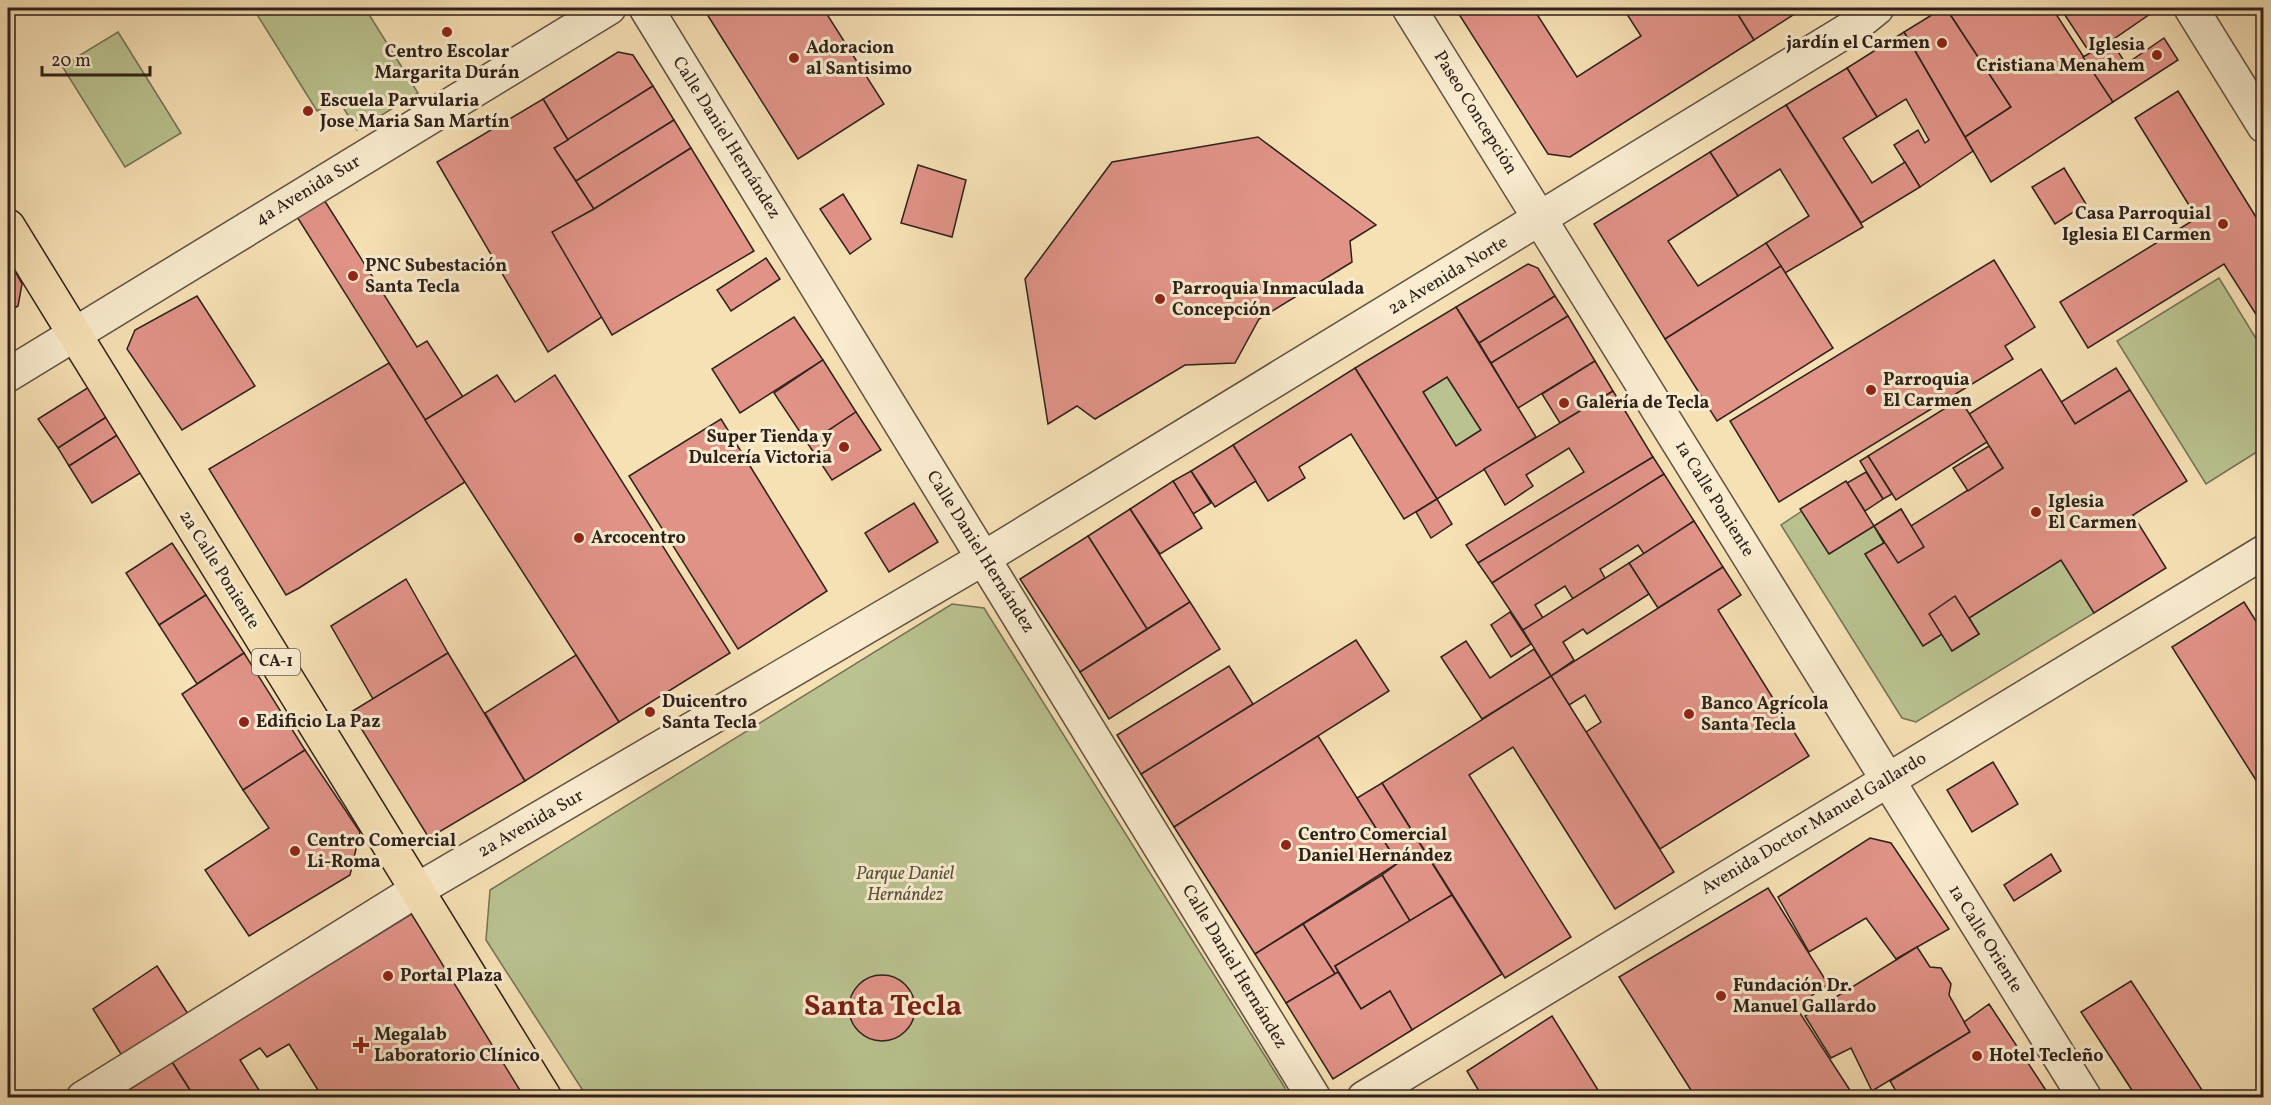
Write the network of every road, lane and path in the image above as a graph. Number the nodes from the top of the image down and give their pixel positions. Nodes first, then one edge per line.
1 (609, 8) edge
2 (646, 8) edge
3 (1409, 8) edge
4 (1877, 8) edge
5 (2191, 8) edge
6 (2264, 126) edge
7 (1541, 219) junction
8 (8, 226) edge
9 (74, 335) junction
10 (8, 375) edge
11 (2264, 552) edge
12 (984, 558) junction
13 (1886, 780) junction
14 (417, 890) junction
15 (83, 1098) edge
16 (545, 1098) edge
17 (1314, 1098) edge
18 (1364, 1098) edge
19 (2085, 1098) edge

1 - 9 street, 4a Avenida Sur
2 - 12 street, Calle Daniel Hernández
3 - 7 street, Paseo Concepción
4 - 7 street, 2a Avenida Norte
5 - 6 street
7 - 12 street, 2a Avenida Norte
7 - 13 street, 1a Calle Poniente
8 - 9 main road, 2a Calle Poniente / CA-1
9 - 10 street, 4a Avenida Sur
9 - 14 main road, 2a Calle Poniente / CA-1
11 - 13 street, Avenida Doctor Manuel Gallardo
12 - 14 street, 2a Avenida Sur
12 - 17 street, Calle Daniel Hernández
13 - 18 street, Avenida Doctor Manuel Gallardo
13 - 19 street, 1a Calle Oriente
14 - 15 street, 2a Avenida Sur
14 - 16 main road, 2a Calle Poniente / CA-1

